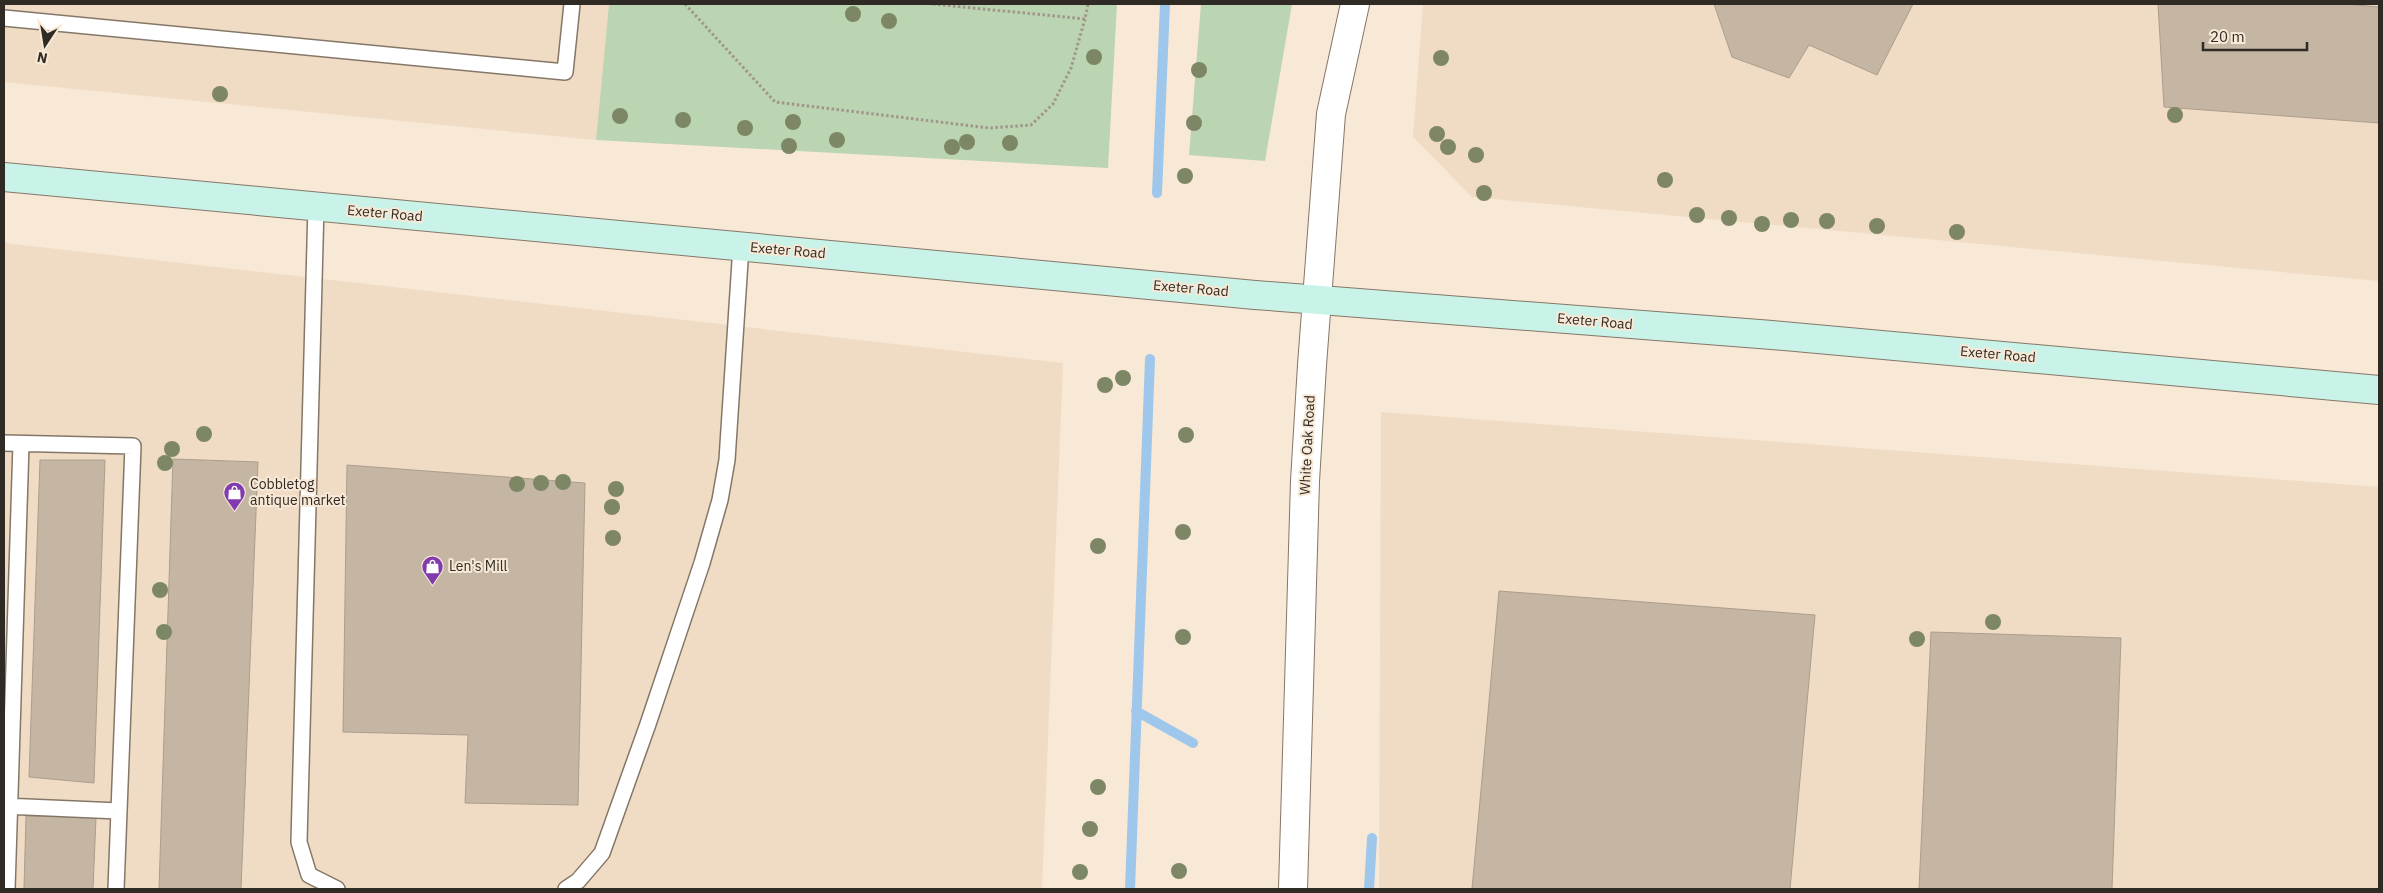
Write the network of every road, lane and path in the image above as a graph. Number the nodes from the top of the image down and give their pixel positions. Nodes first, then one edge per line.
1 (572, 4) edge
2 (685, 4) edge
3 (933, 4) edge
4 (1088, 4) edge
5 (1355, 4) edge
6 (4, 18) edge
7 (1085, 19) junction
8 (4, 177) edge
9 (316, 206) junction
10 (741, 246) junction
11 (1316, 300) junction
12 (2379, 390) edge
13 (4, 444) edge
14 (21, 444) junction
15 (7, 806) edge
16 (119, 811) junction
17 (7, 889) edge
18 (116, 889) edge
19 (337, 889) edge
20 (566, 889) edge
21 (1293, 889) edge

1 - 6 lane
2 - 7 path
3 - 7 path
4 - 7 path
5 - 11 street, White Oak Road
8 - 9 main road, Exeter Road
9 - 10 main road, Exeter Road
9 - 19 lane
10 - 11 main road, Exeter Road
10 - 20 lane
11 - 12 main road, Exeter Road
11 - 21 street, White Oak Road
13 - 14 lane
14 - 15 lane
14 - 16 lane
15 - 16 lane
15 - 17 lane
16 - 18 lane

